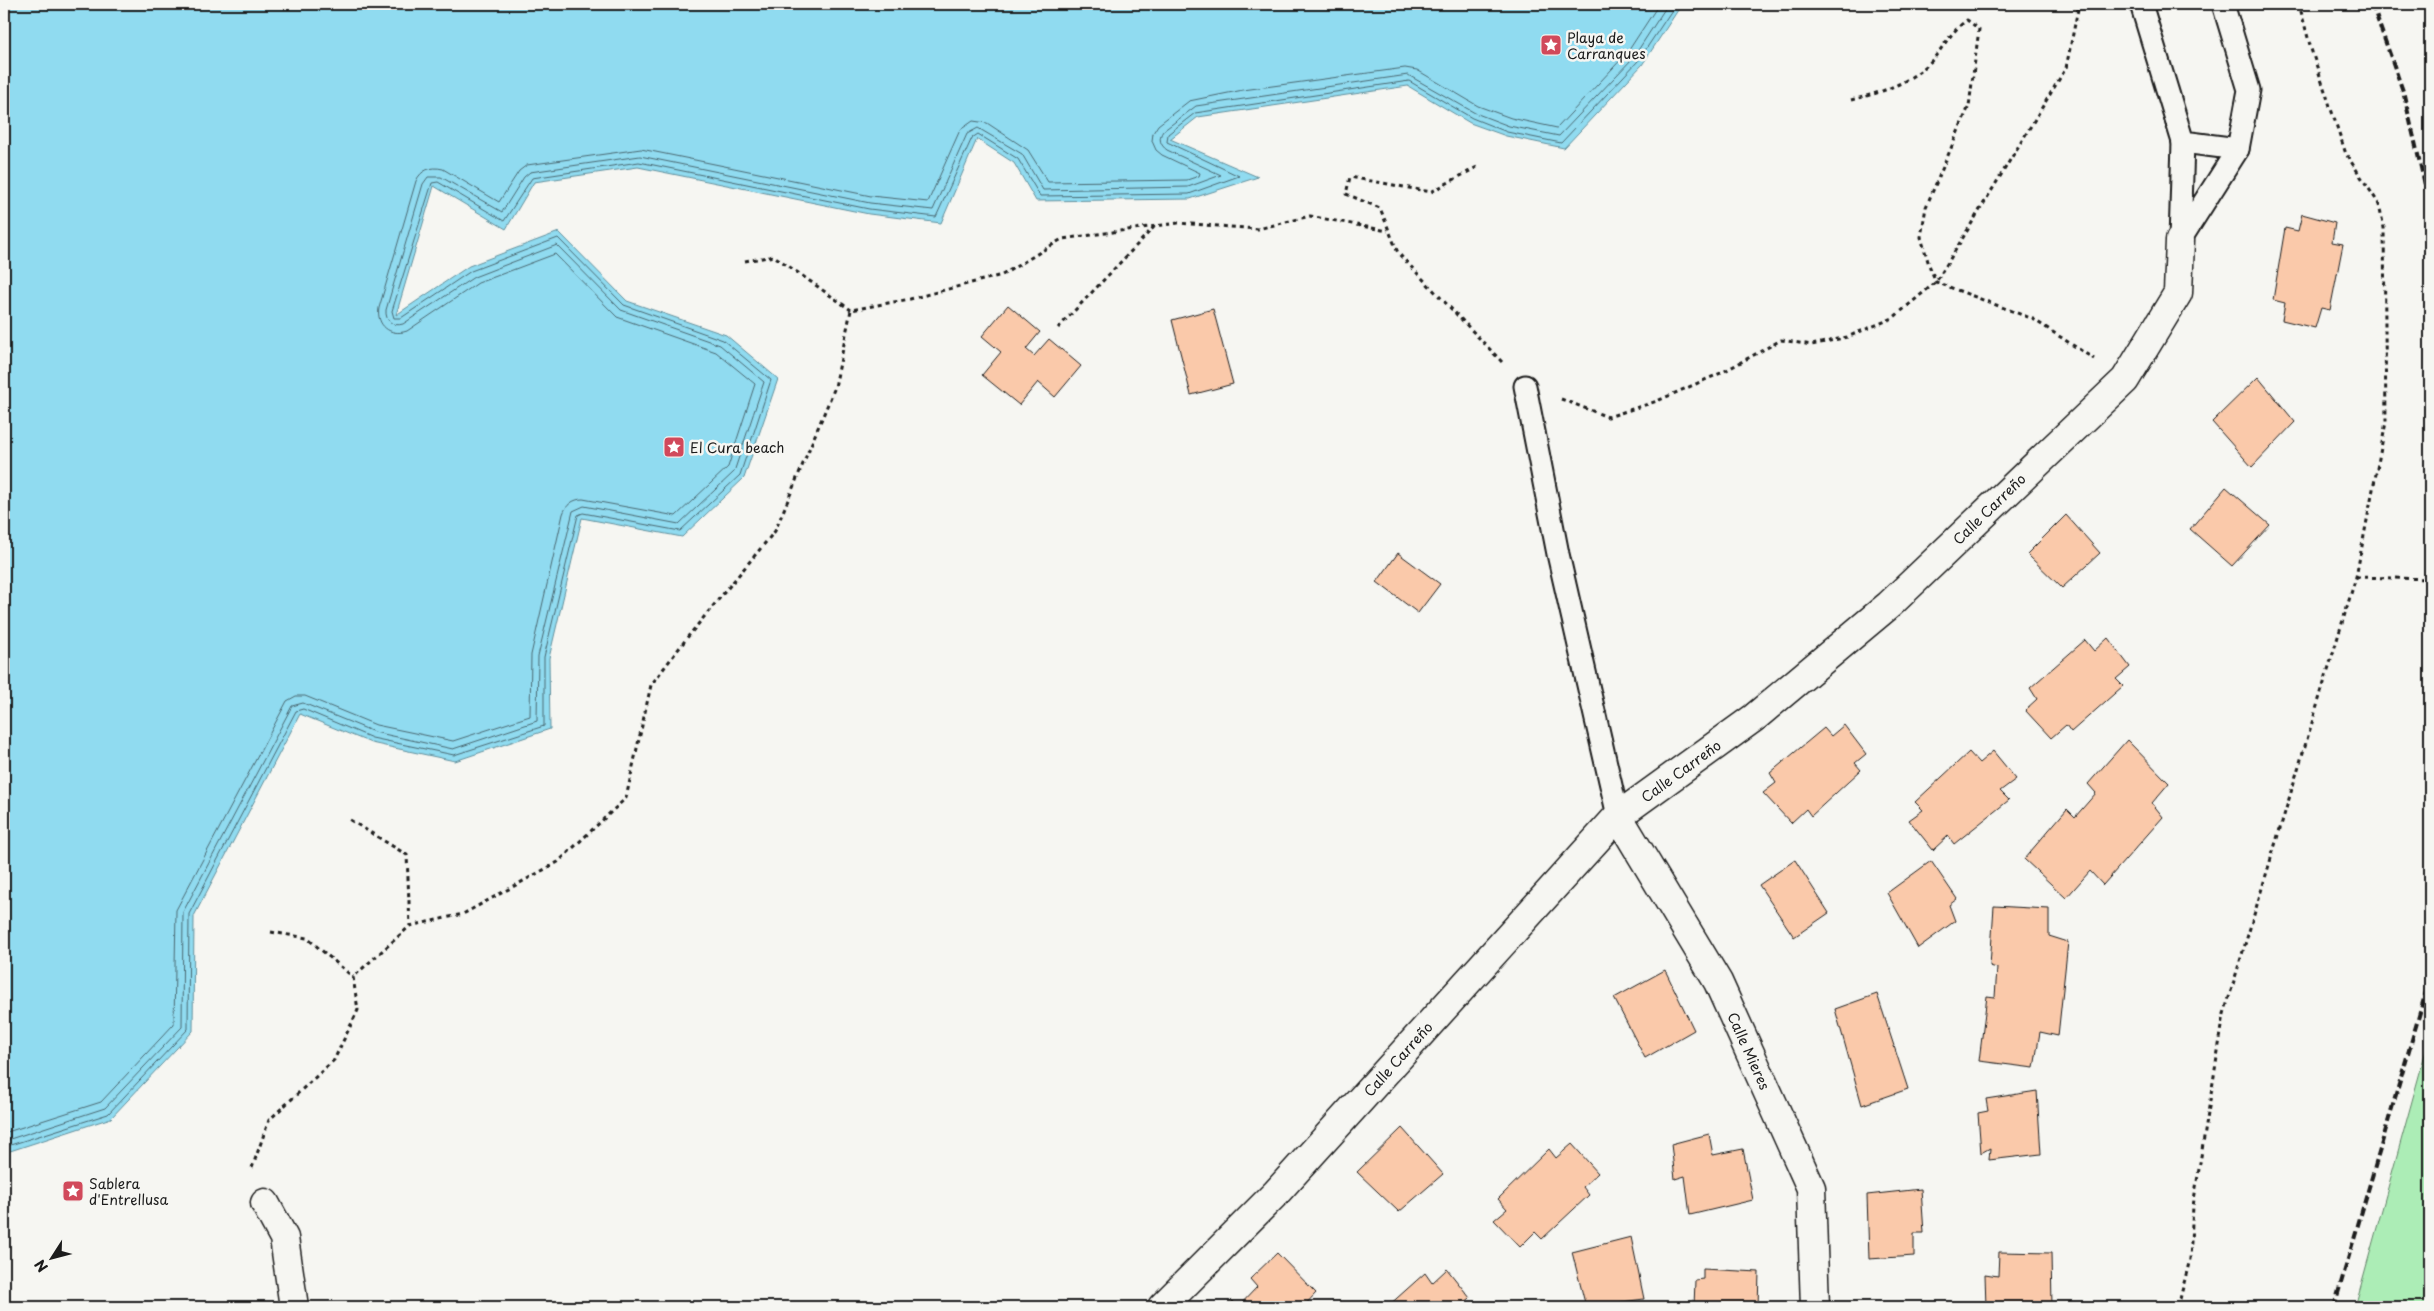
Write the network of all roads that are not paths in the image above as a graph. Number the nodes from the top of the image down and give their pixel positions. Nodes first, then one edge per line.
1 (2140, 4) edge
2 (2223, 4) edge
3 (2183, 142) junction
4 (2238, 150) junction
5 (2180, 240) junction
6 (1525, 386) road end
7 (1618, 816) junction
8 (265, 1202) road end
9 (294, 1307) edge
10 (1162, 1307) edge
11 (1815, 1307) edge

1 - 3 lane
2 - 4 lane
3 - 4 lane
3 - 5 lane
4 - 5 lane
5 - 7 street, Calle Carreño
6 - 7 lane
7 - 10 street, Calle Carreño
7 - 11 street, Calle Mieres
8 - 9 street

